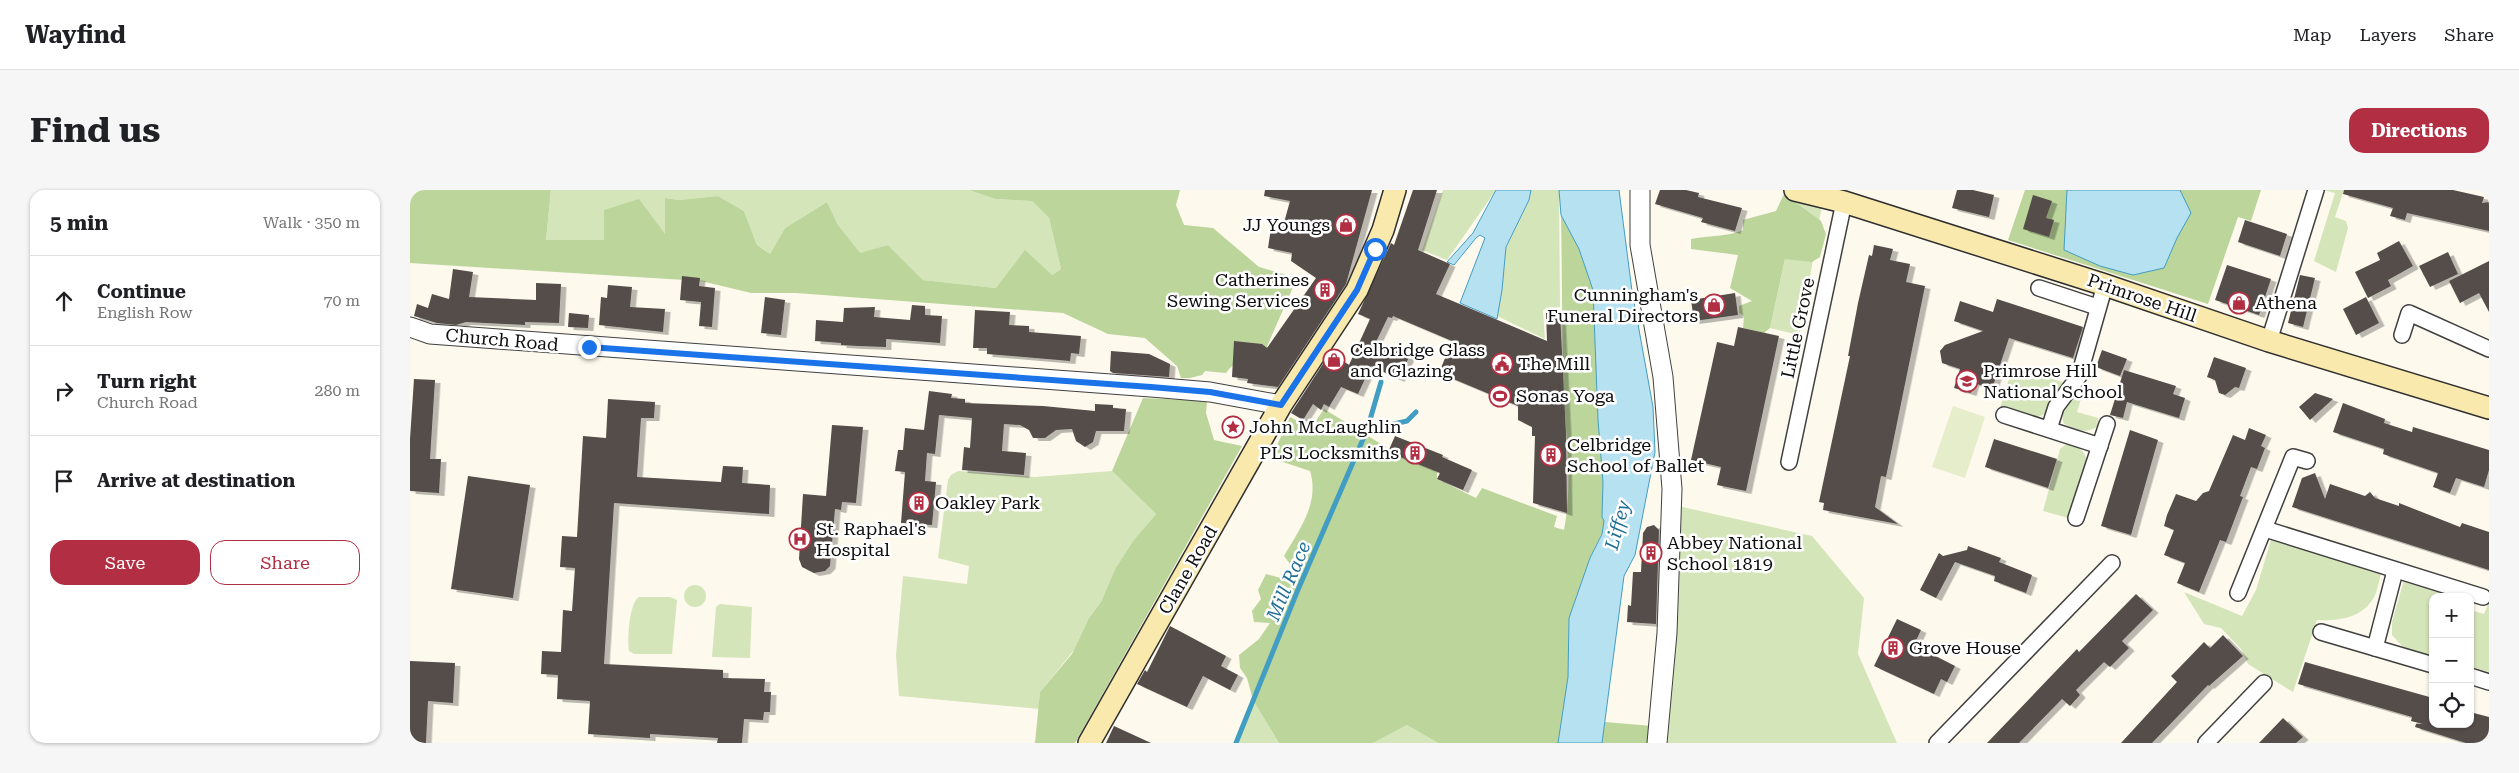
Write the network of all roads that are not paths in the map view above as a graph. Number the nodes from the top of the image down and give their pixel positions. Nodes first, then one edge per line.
1 (1395, 190) edge
2 (1640, 190) edge
3 (1794, 190) edge
4 (2316, 190) edge
5 (1844, 202) junction
6 (2105, 285) junction
7 (2040, 288) dead end
8 (2098, 307) junction
9 (410, 327) edge
10 (2402, 335) dead end
11 (2269, 341) junction
12 (2489, 349) edge
13 (1284, 401) junction
14 (2489, 408) edge
15 (2004, 415) dead end
16 (2107, 424) dead end
17 (2049, 429) junction
18 (2100, 446) junction
19 (2307, 461) dead end
20 (1789, 462) dead end
21 (2076, 518) dead end
22 (2265, 529) junction
23 (2112, 563) dead end
24 (2395, 571) junction
25 (2238, 593) dead end
26 (2483, 597) dead end
27 (2320, 632) dead end
28 (2375, 648) junction
29 (2429, 664) edge
30 (2474, 677) edge
31 (2489, 682) edge
32 (2264, 683) dead end
33 (1089, 743) edge
34 (1657, 743) edge
35 (1936, 743) edge
36 (2206, 743) edge

1 - 13 main road, Clane Road
2 - 34 street
3 - 5 main road, Primrose Hill
4 - 11 street
5 - 6 main road, Primrose Hill
5 - 20 street, Little Grove
6 - 8 street
6 - 11 main road, Primrose Hill
7 - 8 street
8 - 17 street
9 - 13 street, Church Road
10 - 12 street
11 - 14 main road, Primrose Hill
13 - 33 main road, Clane Road
15 - 17 street
16 - 18 street
17 - 18 street
18 - 21 street
19 - 22 street
22 - 24 street
22 - 25 street
23 - 35 street
24 - 26 street
24 - 28 street
27 - 28 street
28 - 29 street
30 - 31 street
32 - 36 street

